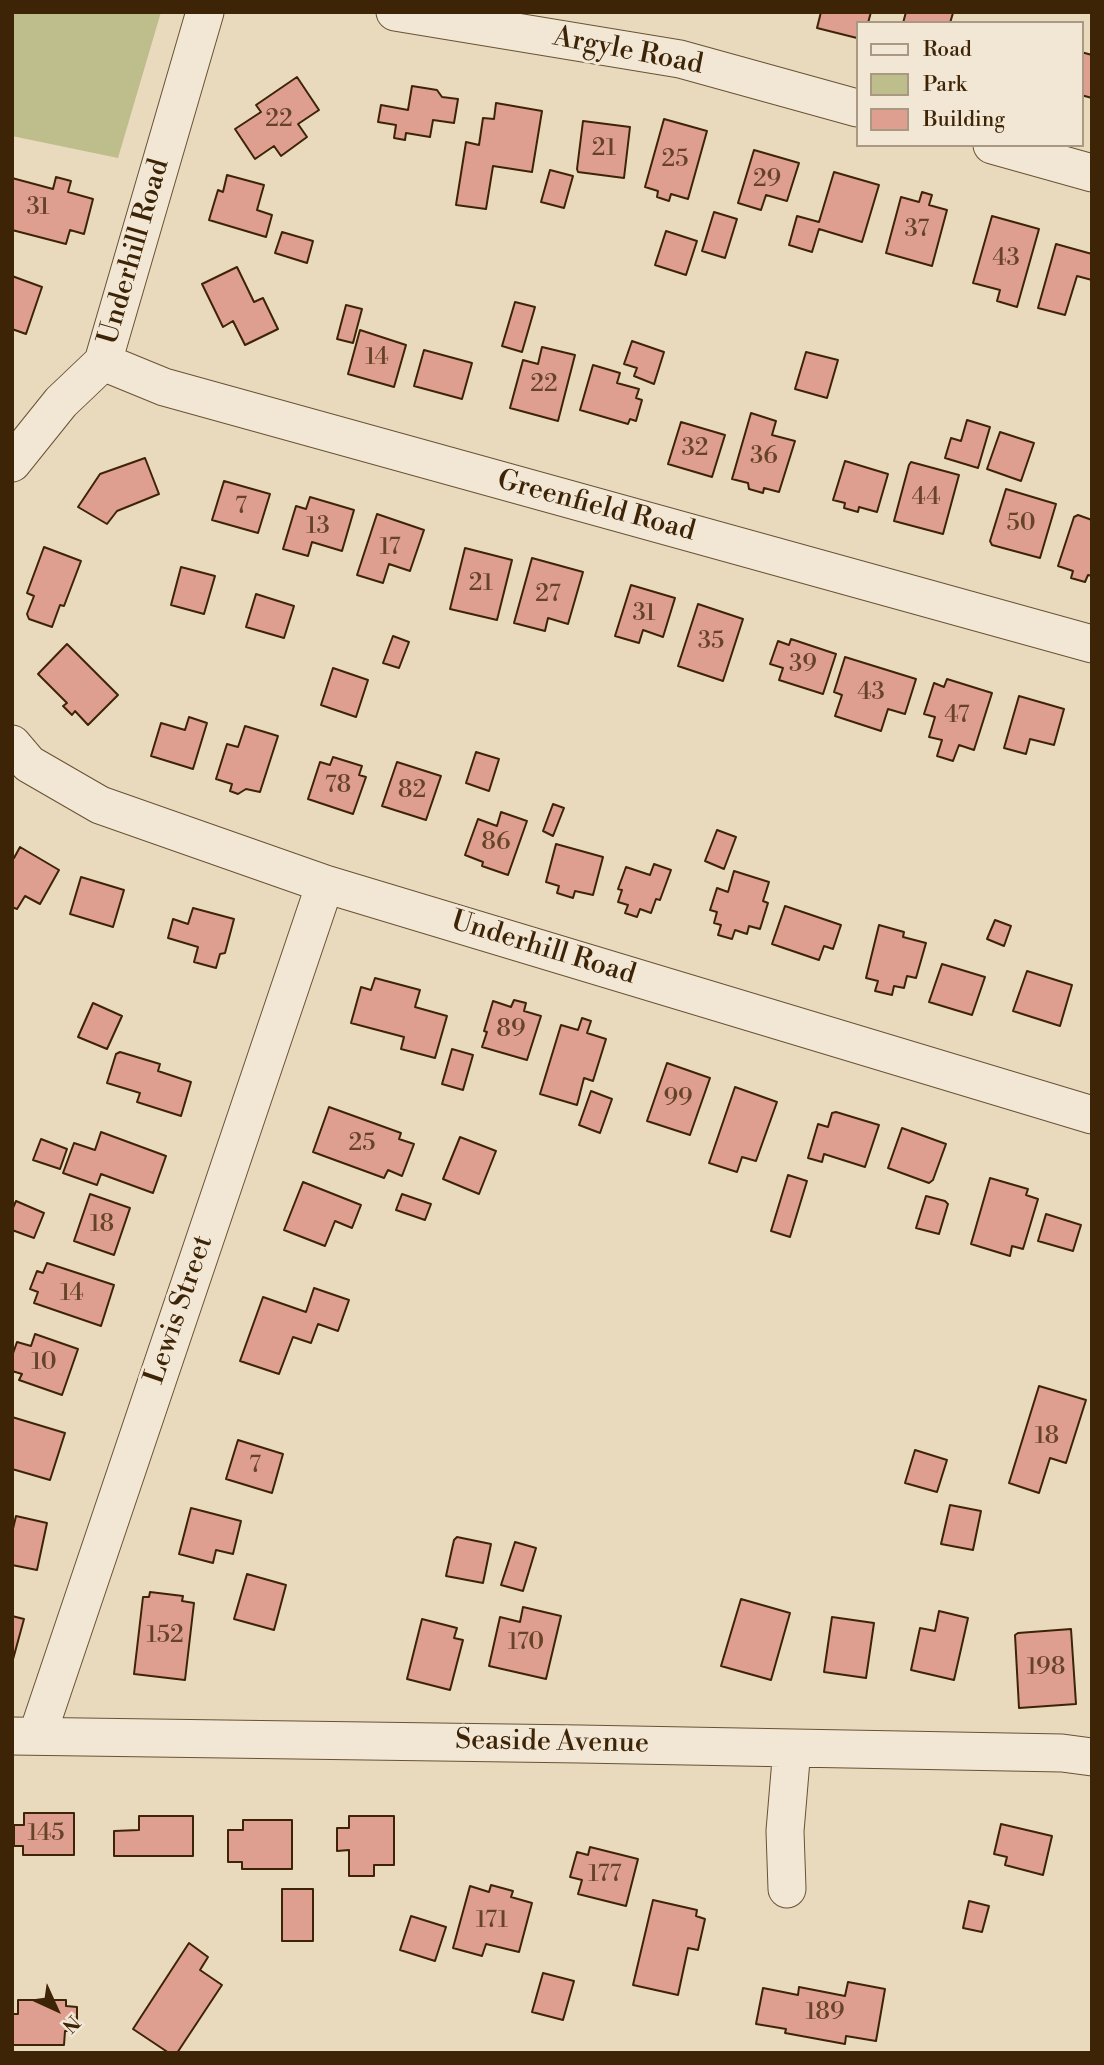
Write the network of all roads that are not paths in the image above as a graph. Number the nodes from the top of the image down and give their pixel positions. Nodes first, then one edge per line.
1 (205, 12) edge
2 (395, 12) edge
3 (856, 108) edge
4 (999, 147) edge
5 (1092, 173) edge
6 (103, 362) junction
7 (12, 463) edge
8 (1092, 644) edge
9 (12, 744) edge
10 (325, 884) junction
11 (1092, 1115) edge
12 (25, 1736) edge
13 (792, 1748) junction
14 (1092, 1757) edge
15 (787, 1889) dead end

1 - 6 street, Underhill Road
2 - 3 street, Argyle Road
4 - 5 street
6 - 7 street, Underhill Road
6 - 8 street, Greenfield Road
9 - 10 street, Underhill Road
10 - 11 street, Underhill Road
10 - 12 street, Lewis Street
12 - 13 street, Seaside Avenue
13 - 14 street, Seaside Avenue
13 - 15 street

